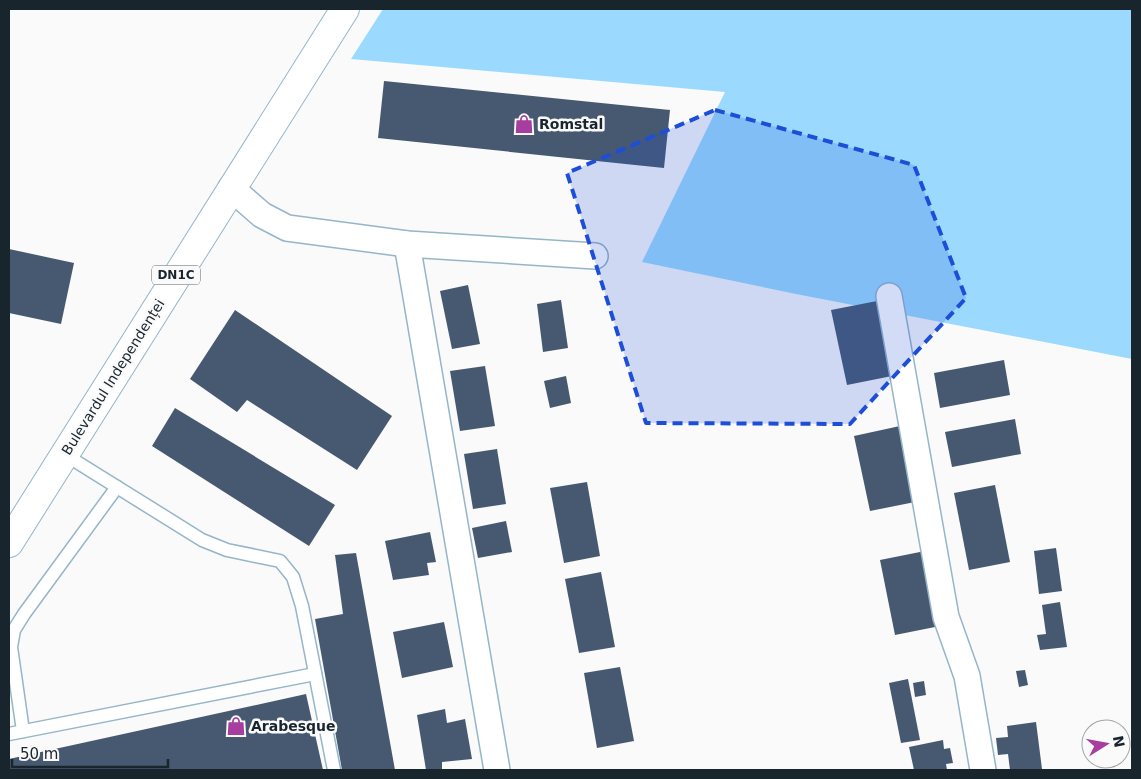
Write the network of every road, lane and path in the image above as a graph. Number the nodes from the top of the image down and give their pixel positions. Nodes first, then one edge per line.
1 (343, 9) edge
2 (232, 188) junction
3 (407, 244) junction
4 (595, 256) dead end
5 (888, 296) dead end
6 (64, 454) junction
7 (117, 487) junction
8 (9, 543) edge
9 (315, 674) junction
10 (23, 731) junction
11 (9, 734) edge
12 (334, 770) edge
13 (497, 770) edge
14 (983, 770) edge

1 - 2 highway, Bulevardul Independenței / DN1C
2 - 3 street
2 - 6 highway, Bulevardul Independenței / DN1C
3 - 4 street
3 - 13 street
5 - 14 street
6 - 7 lane
6 - 8 highway, Bulevardul Independenței / DN1C
7 - 9 lane
7 - 10 lane
9 - 10 lane
9 - 12 lane
10 - 11 lane

